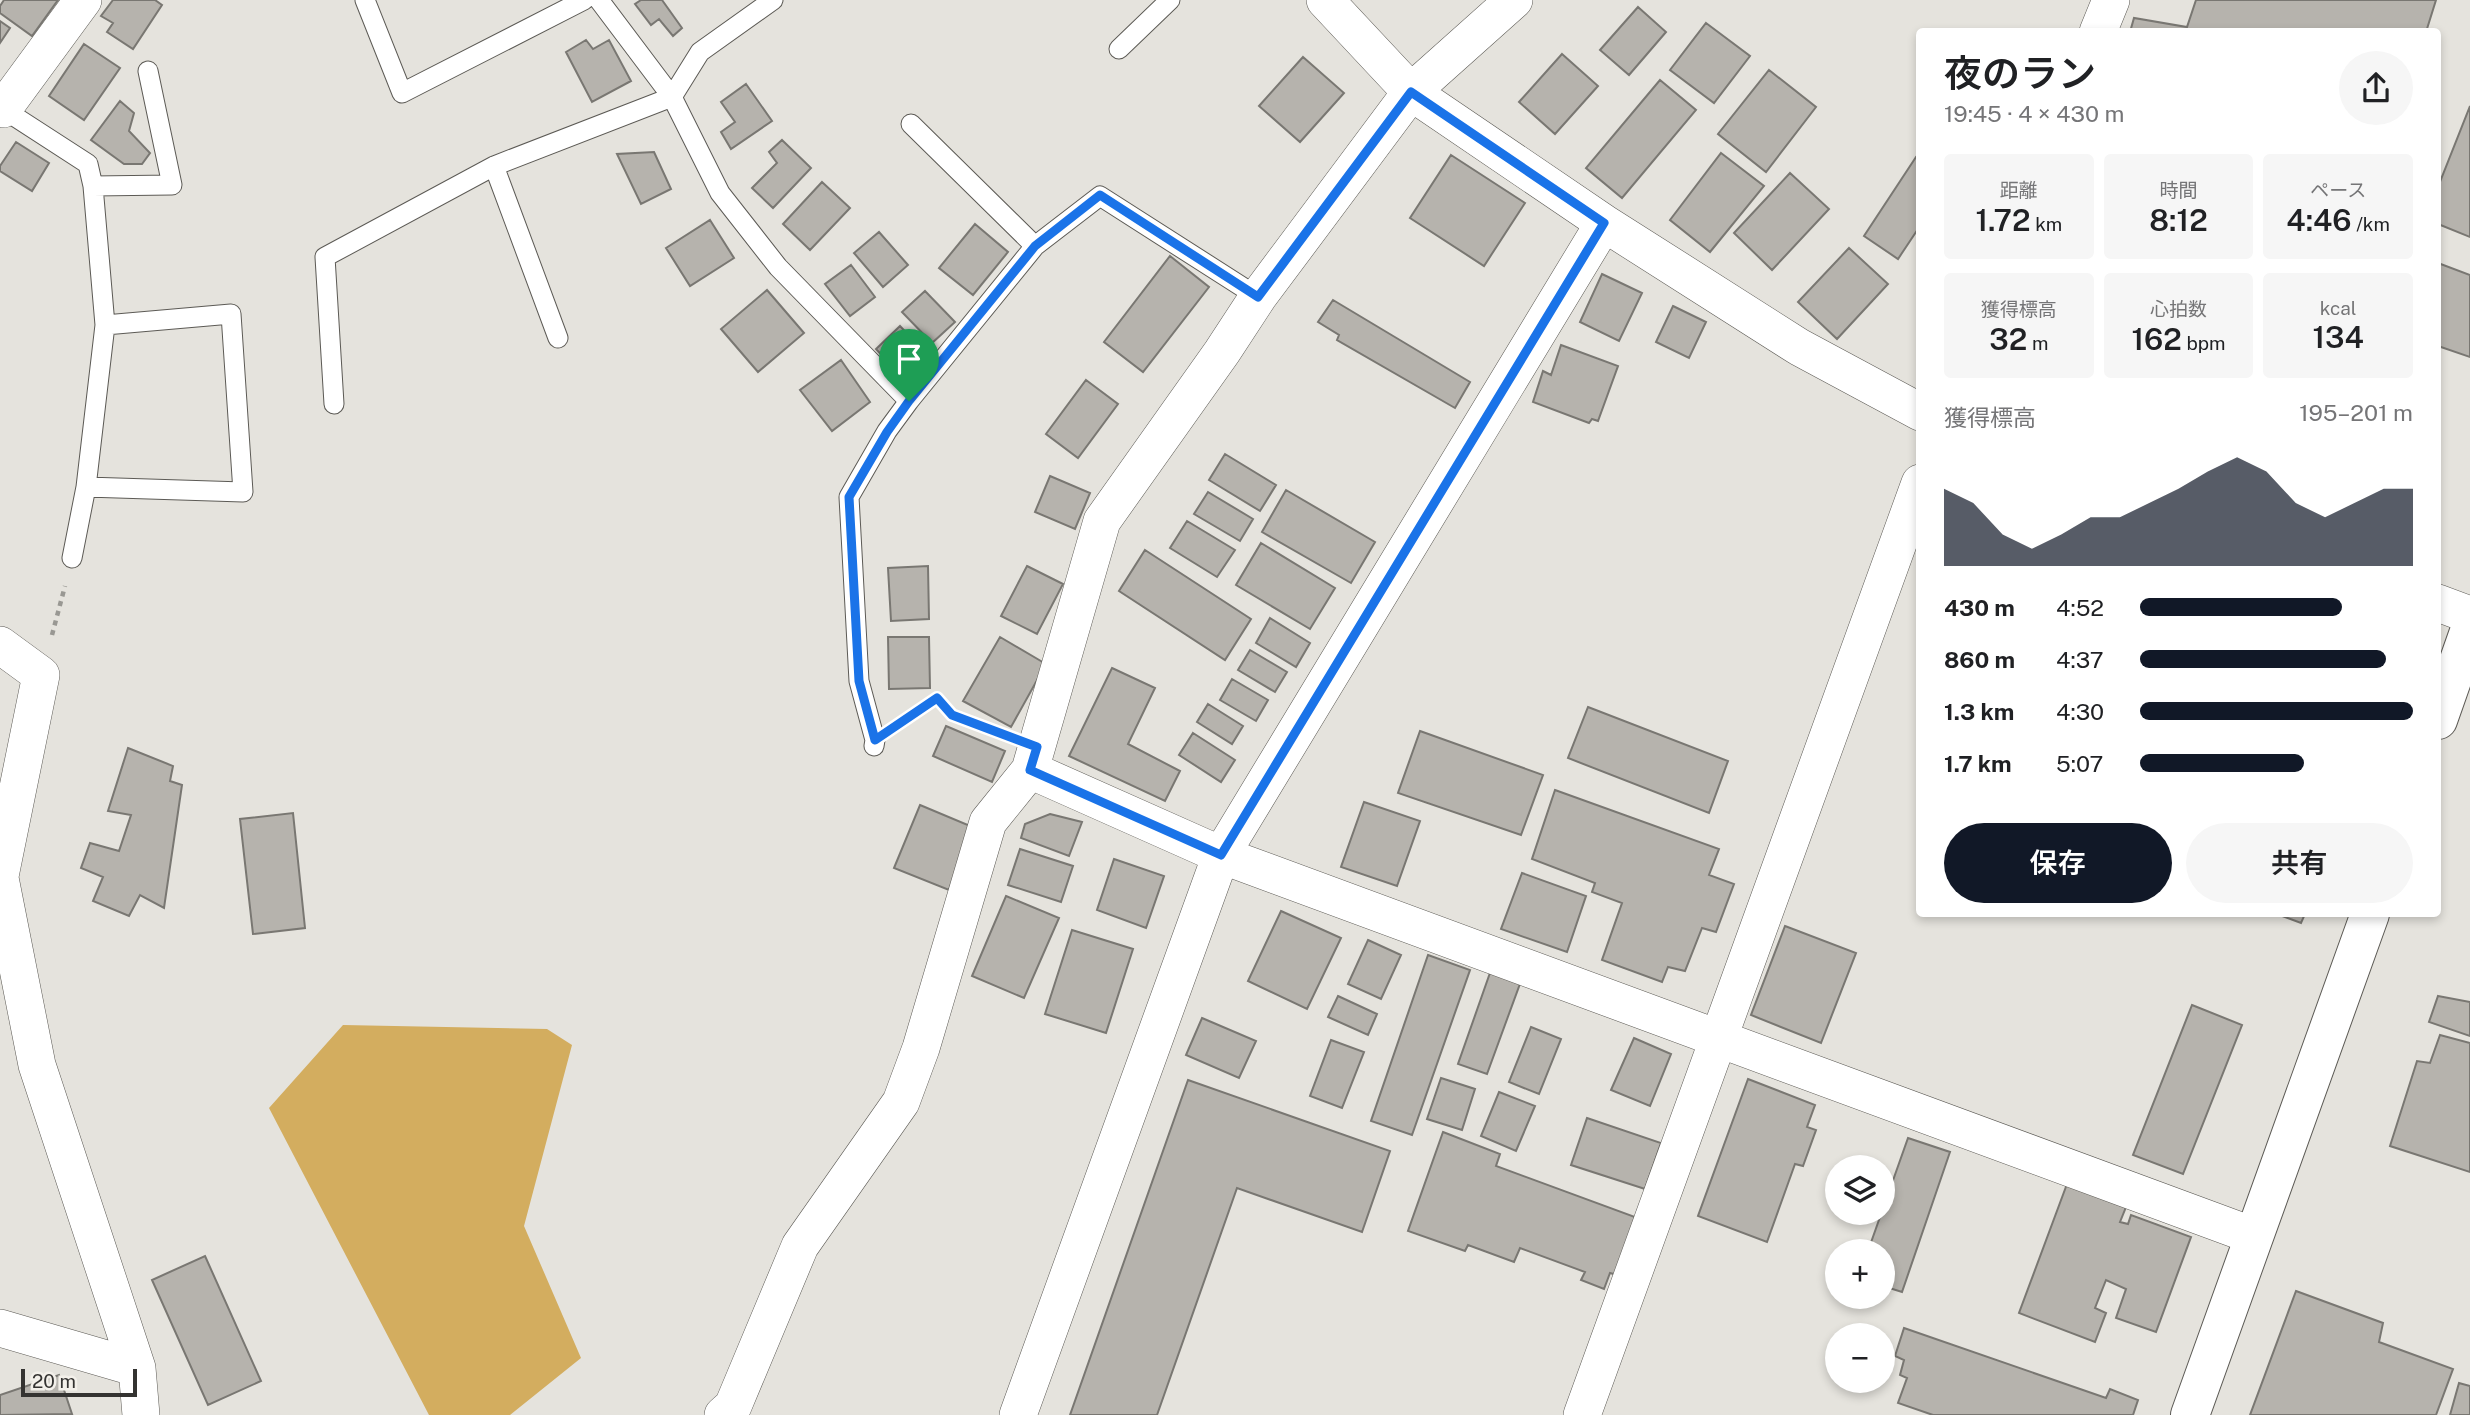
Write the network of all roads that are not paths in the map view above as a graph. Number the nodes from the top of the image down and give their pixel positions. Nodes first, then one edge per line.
1 (83, 0) edge
2 (365, 0) edge
3 (584, 0) edge
4 (599, 0) edge
5 (773, 0) edge
6 (1170, 0) edge
7 (1325, 0) edge
8 (1514, 0) edge
9 (2111, 0) edge
10 (2100, 28) edge
11 (1119, 49) dead end
12 (148, 71) dead end
13 (1411, 92) junction
14 (672, 97) junction
15 (1, 109) edge
16 (911, 124) dead end
17 (494, 166) junction
18 (93, 186) junction
19 (1604, 223) junction
20 (1035, 246) junction
21 (1258, 297) junction
22 (105, 325) junction
23 (558, 338) dead end
24 (909, 401) junction
25 (334, 404) dead end
26 (1916, 410) edge
27 (86, 488) junction
28 (1916, 494) edge
29 (72, 558) road end
30 (2441, 604) edge
31 (2470, 615) edge
32 (2470, 629) edge
33 (0, 645) edge
34 (2441, 711) edge
35 (874, 743) road end
36 (1033, 759) junction
37 (1221, 855) junction
38 (0, 877) edge
39 (2369, 917) edge
40 (1718, 1039) junction
41 (2254, 1236) junction
42 (0, 1328) edge
43 (137, 1368) junction
44 (738, 1412) edge
45 (141, 1415) edge
46 (1018, 1415) edge
47 (1582, 1415) edge
48 (2190, 1415) edge

1 - 15 street
2 - 3 lane
4 - 14 lane
5 - 14 lane
6 - 11 lane
7 - 13 street
8 - 13 street
9 - 10 street
12 - 18 lane
13 - 19 street
13 - 21 street
14 - 17 lane
14 - 24 lane
15 - 18 lane
16 - 20 lane
17 - 23 lane
17 - 25 lane
18 - 22 lane
19 - 26 street
19 - 37 street
20 - 21 lane
20 - 24 lane
21 - 36 street
22 - 27 lane
22 - 27 lane
24 - 35 lane
27 - 29 lane
28 - 40 street
30 - 31 street
32 - 34 street
33 - 38 street
36 - 37 street
36 - 44 street
37 - 40 street
37 - 46 street
38 - 43 street
39 - 41 street
40 - 41 street
40 - 47 street
41 - 48 street
42 - 43 street
43 - 45 street

